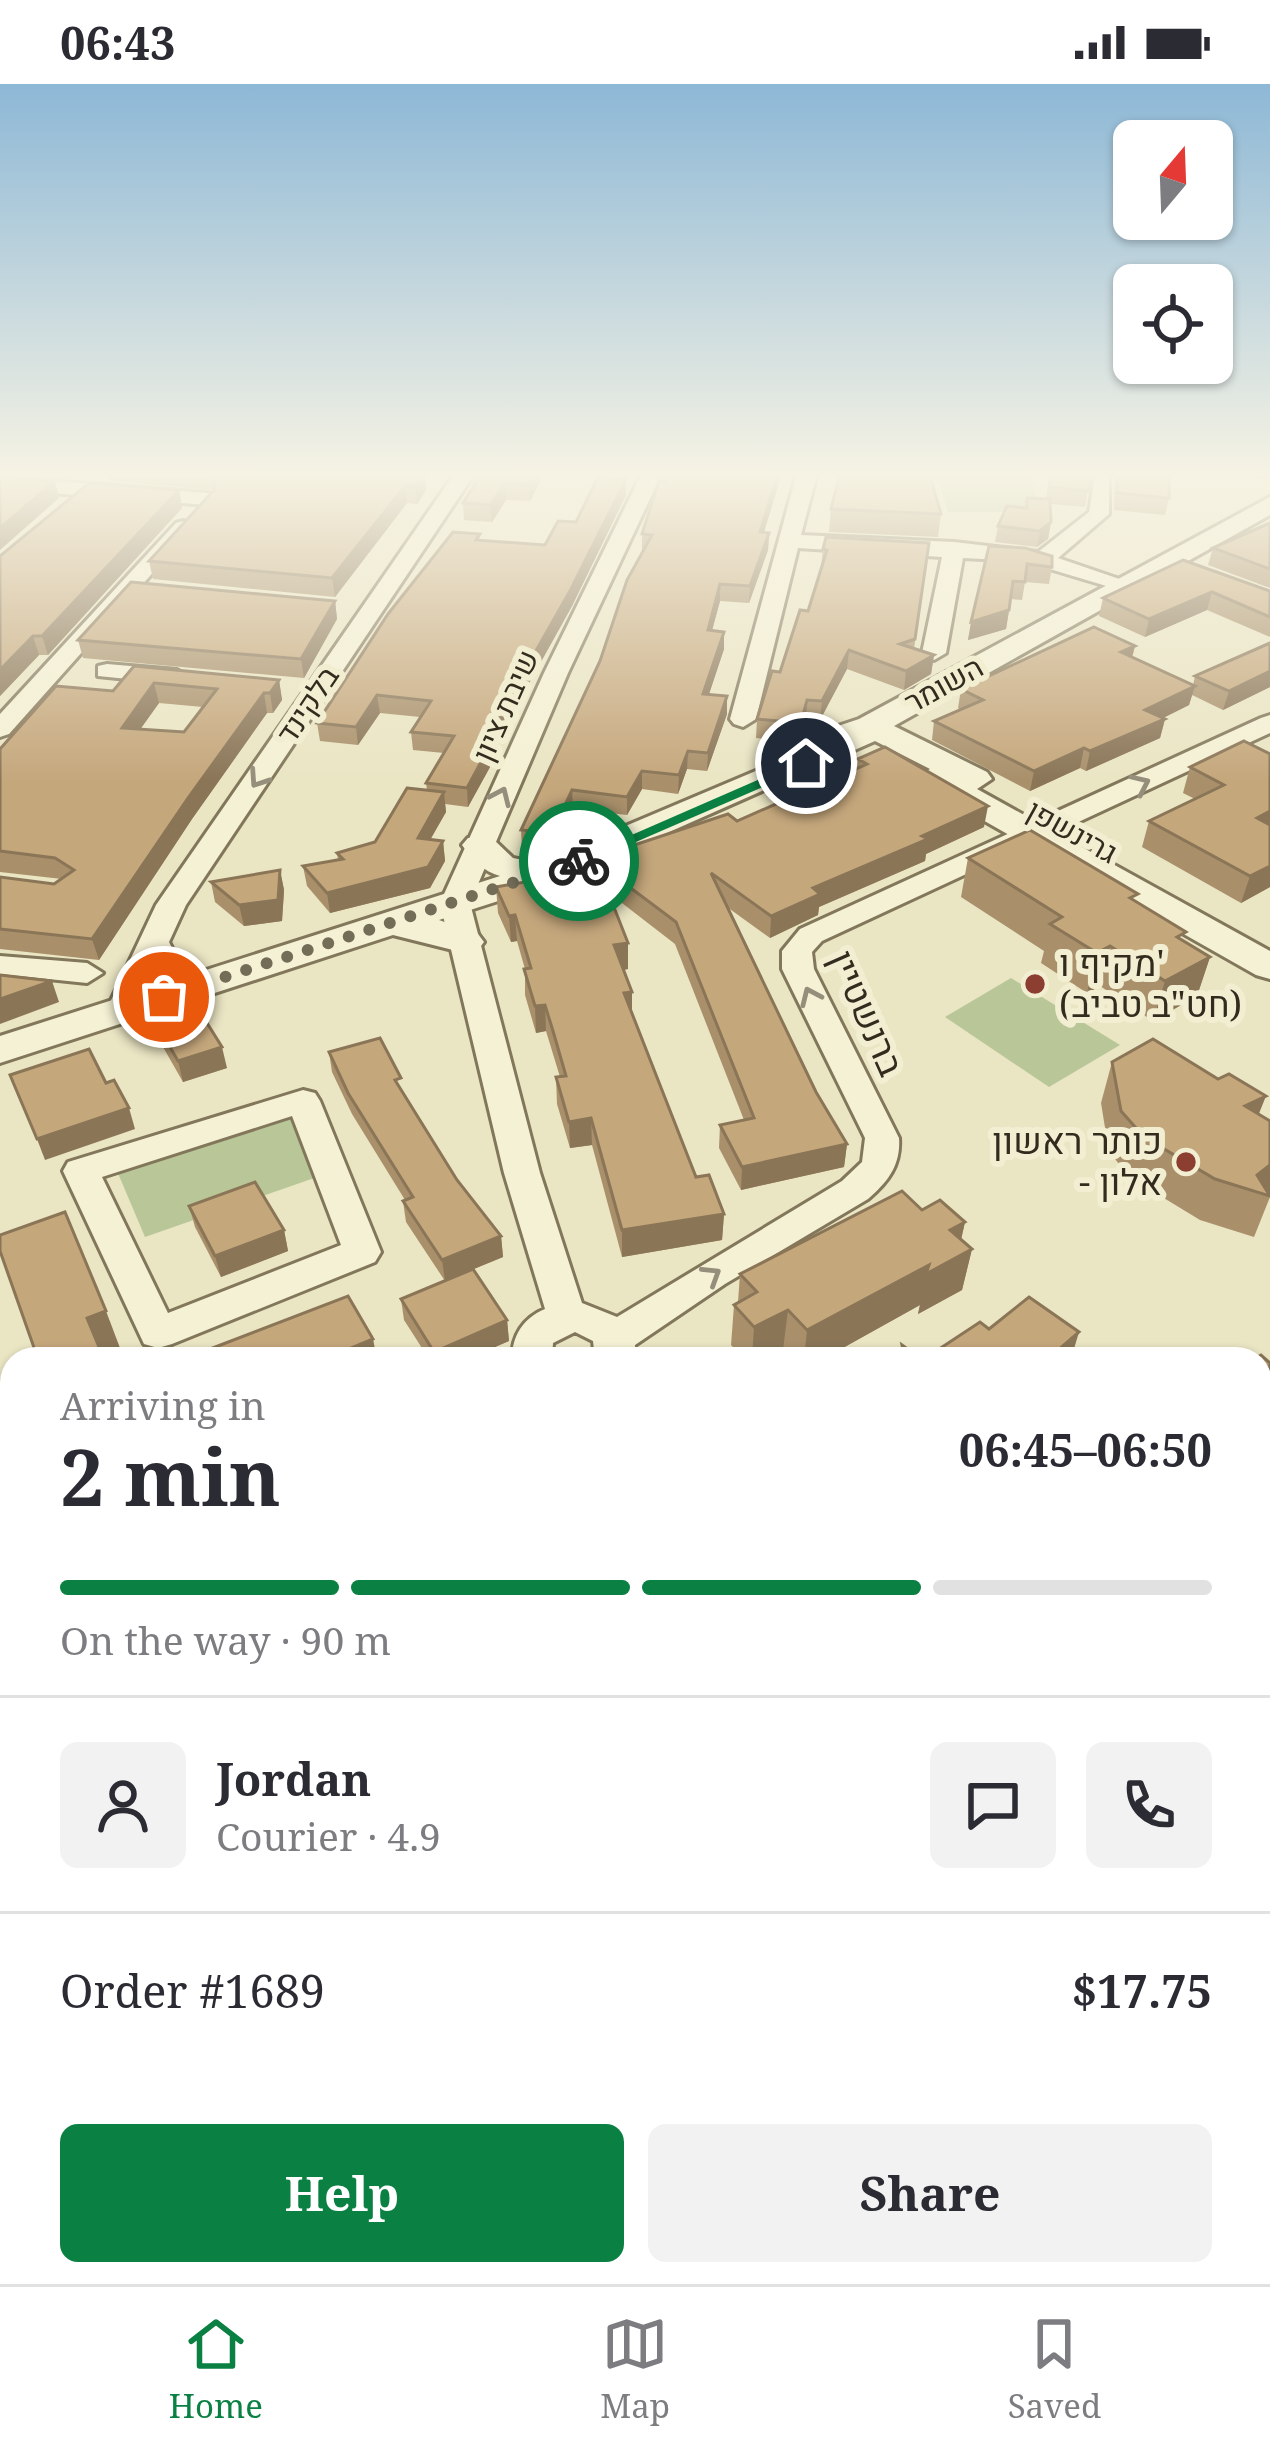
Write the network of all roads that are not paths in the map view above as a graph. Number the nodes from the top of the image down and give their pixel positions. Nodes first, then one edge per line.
1 (148, 576) edge
2 (383, 576) edge
3 (605, 576) edge
4 (779, 576) edge
5 (951, 576) edge
6 (1098, 576) edge
7 (1140, 576) edge
8 (1124, 584) junction
9 (934, 652) edge
10 (107, 671) dead end
11 (201, 680) edge
12 (743, 718) dead end
13 (1270, 722) edge
14 (0, 729) edge
15 (861, 732) junction
16 (1046, 829) junction
17 (480, 845) junction
18 (542, 875) junction
19 (455, 903) junction
20 (390, 924) junction
21 (154, 939) junction
22 (465, 942) junction
23 (1270, 946) edge
24 (0, 965) edge
25 (1270, 967) edge
26 (87, 974) dead end
27 (206, 984) junction
28 (122, 1011) junction
29 (0, 1049) edge
30 (100, 1212) junction
31 (60, 1226) edge
32 (567, 1317) junction
33 (533, 1347) edge
34 (614, 1347) edge
35 (618, 1347) edge

1 - 14 street
2 -> 21 street, בלקינד
17 -> 3 street, שיבת ציון
4 - 12 street
5 - 9 street
6 - 8 street
7 - 8 street, השומר
8 - 15 street, השומר
10 - 11 street
16 -> 13 street, ברנשטיין
15 - 16 street, גרינשפן
15 - 18 street, השומר
16 - 23 street, גרינשפן
16 - 25 street, גרינשפן
35 -> 16 street, ברנשטיין
17 - 18 street
17 - 19 street, שיבת ציון
18 - 19 street, השומר
19 - 20 street, השומר
19 - 22 street
20 - 22 street
20 - 27 street, השומר
21 - 27 street
21 - 28 street, בלקינד
22 - 32 street
24 - 26 street
27 - 28 street, השומר
28 - 29 street, השומר
30 - 30 street
30 - 31 street
32 - 33 street
32 - 34 street

